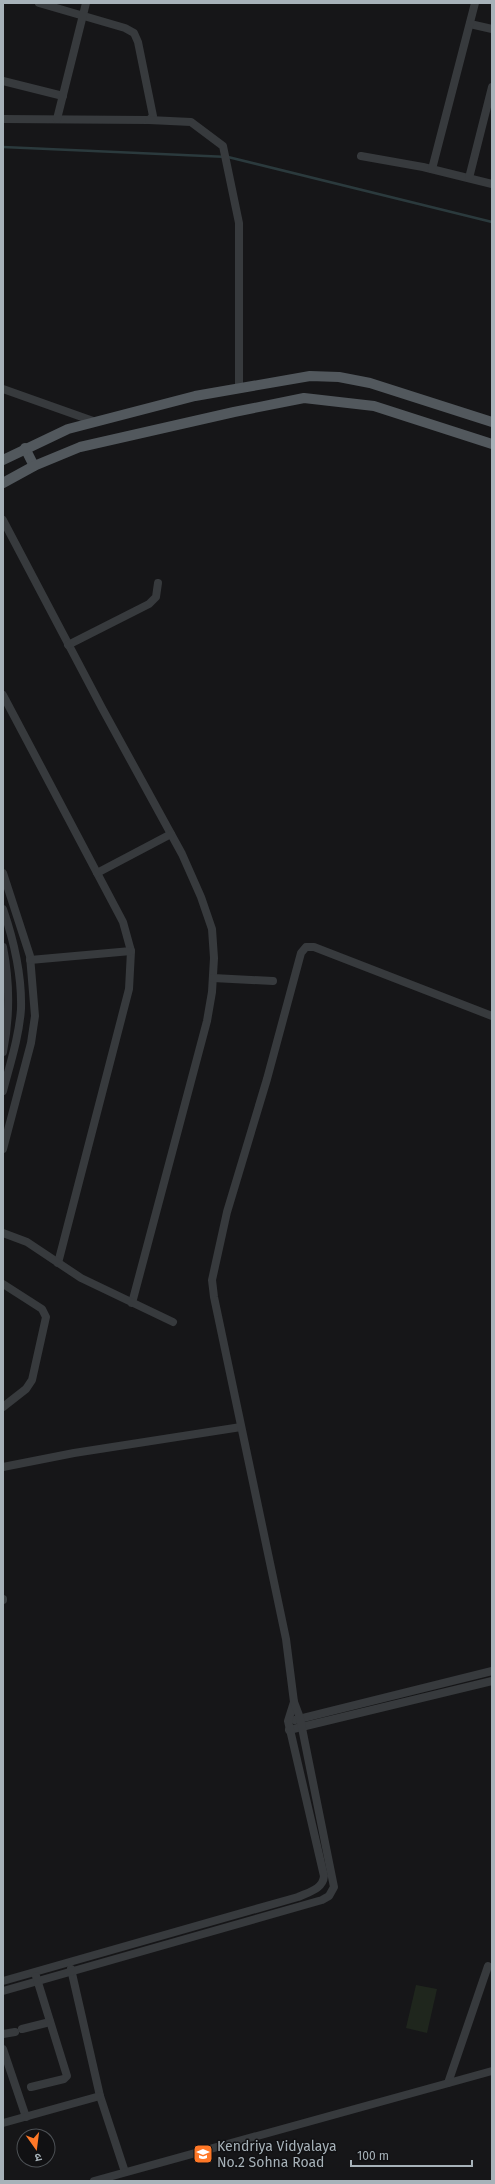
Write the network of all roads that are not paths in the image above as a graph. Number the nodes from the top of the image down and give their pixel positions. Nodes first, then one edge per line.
1 (39, 3) edge
2 (86, 3) edge
3 (475, 3) edge
4 (83, 15) junction
5 (470, 24) junction
6 (492, 29) edge
7 (3, 81) edge
8 (492, 87) edge
9 (63, 96) junction
10 (3, 119) edge
11 (57, 119) junction
12 (149, 120) junction
13 (361, 156) dead end
14 (432, 169) junction
15 (469, 178) junction
16 (492, 184) edge
17 (3, 389) edge
18 (239, 389) junction
19 (96, 422) junction
20 (492, 422) edge
21 (492, 444) edge
22 (26, 448) junction
23 (3, 460) edge
24 (34, 466) junction
25 (3, 483) edge
26 (3, 520) edge
27 (158, 583) dead end
28 (68, 645) junction
29 (3, 695) edge
30 (171, 834) junction
31 (3, 873) edge
32 (97, 873) junction
33 (3, 909) edge
34 (3, 947) edge
35 (131, 951) junction
36 (30, 960) junction
37 (17, 962) junction
38 (6, 963) junction
39 (213, 978) junction
40 (272, 981) dead end
41 (6, 1008) edge
42 (20, 1010) junction
43 (492, 1016) edge
44 (3, 1052) edge
45 (3, 1091) edge
46 (3, 1149) edge
47 (3, 1233) edge
48 (58, 1263) junction
49 (3, 1284) edge
50 (132, 1303) junction
51 (173, 1322) dead end
52 (3, 1407) edge
53 (241, 1427) junction
54 (3, 1467) edge
55 (492, 1671) edge
56 (492, 1681) edge
57 (294, 1702) junction
58 (301, 1722) junction
59 (289, 1726) junction
60 (69, 1963) junction
61 (488, 1966) dead end
62 (35, 1972) junction
63 (73, 1972) junction
64 (3, 1981) edge
65 (37, 1982) junction
66 (3, 1991) edge
67 (50, 2022) junction
68 (3, 2034) edge
69 (3, 2049) edge
70 (492, 2071) edge
71 (448, 2083) junction
72 (31, 2087) dead end
73 (100, 2096) junction
74 (26, 2117) junction
75 (3, 2123) edge
76 (125, 2172) junction
77 (94, 2181) edge

1 - 4 street
2 - 4 street
3 - 5 street
4 - 9 street
4 - 12 street
5 - 6 street
5 - 14 street
7 - 9 street
8 - 15 street
9 - 11 street
10 - 11 street
11 - 12 street
12 - 18 street
13 - 14 street
14 - 15 street
15 - 16 street
17 - 19 street
18 - 19 main road
18 - 20 main road
19 - 22 main road
21 - 24 main road
22 - 23 main road
22 - 24 main road
24 - 25 main road
26 - 28 street
27 - 28 street
28 - 30 street
29 - 32 street
30 - 32 street
30 - 39 street
31 - 36 street
32 - 35 street
33 - 37 street
34 - 38 street
35 - 36 street
35 - 48 street
36 - 37 street
36 - 46 street
37 - 38 street
37 - 42 street
38 - 41 street
39 - 40 street
39 - 50 street
41 - 42 street
41 - 44 street
42 - 45 street
43 - 53 street
47 - 48 street
48 - 50 street
49 - 52 street
50 - 51 street
53 - 54 street
53 - 57 street
55 - 58 street
56 - 58 street
57 - 58 street
57 - 59 street
58 - 59 street
58 - 63 street
59 - 60 street
60 - 62 street
60 - 63 street
61 - 71 street
62 - 64 street
62 - 65 street
63 - 65 street
63 - 73 street
65 - 66 street
65 - 67 street
67 - 68 street
67 - 72 street
69 - 74 street
70 - 71 street
71 - 76 street
73 - 74 street
73 - 76 street
74 - 75 street
76 - 77 street

